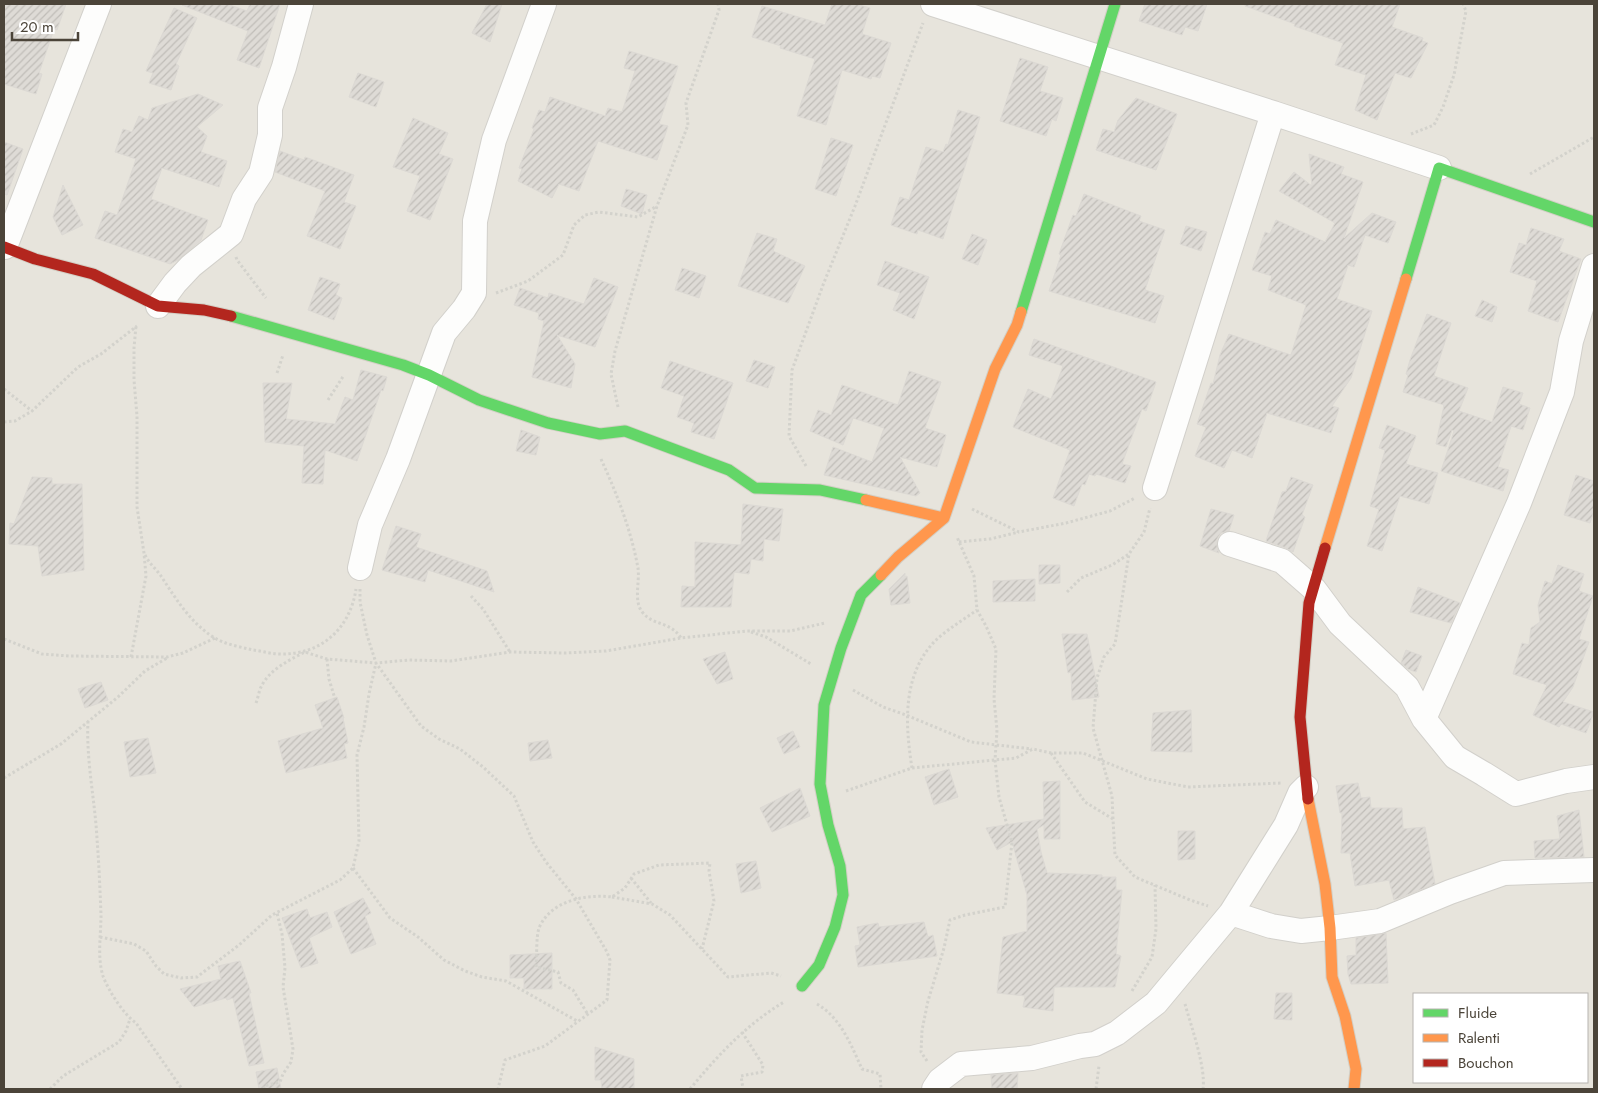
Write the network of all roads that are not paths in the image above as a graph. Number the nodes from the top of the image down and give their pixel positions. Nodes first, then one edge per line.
1 (99, 4) edge
2 (301, 4) edge
3 (544, 4) edge
4 (1114, 4) edge
5 (928, 13) edge
6 (1098, 58) junction
7 (1273, 113) junction
8 (1439, 168) junction
9 (1594, 222) edge
10 (4, 247) edge
11 (1594, 266) edge
12 (158, 306) junction
13 (429, 375) junction
14 (1155, 488) road end
15 (944, 518) junction
16 (1230, 544) dead end
17 (360, 568) road end
18 (1314, 589) junction
19 (1424, 719) junction
20 (1594, 777) edge
21 (1306, 787) junction
22 (1594, 870) edge
23 (1231, 913) junction
24 (1330, 928) junction
25 (802, 986) road end
26 (937, 1085) edge
27 (1354, 1089) edge

1 - 10 street
2 - 12 street
3 - 13 street
4 - 6 street
5 - 6 street
6 - 7 street
6 - 15 street
7 - 8 street
7 - 14 street
8 - 9 street
8 - 18 street
10 - 12 street
11 - 19 street
12 - 13 street
13 - 15 street
13 - 17 street
15 - 25 street
16 - 18 street
18 - 19 street
18 - 21 street
19 - 20 street
21 - 23 street
21 - 24 street
22 - 24 street
23 - 24 street
23 - 26 street
24 - 27 street

